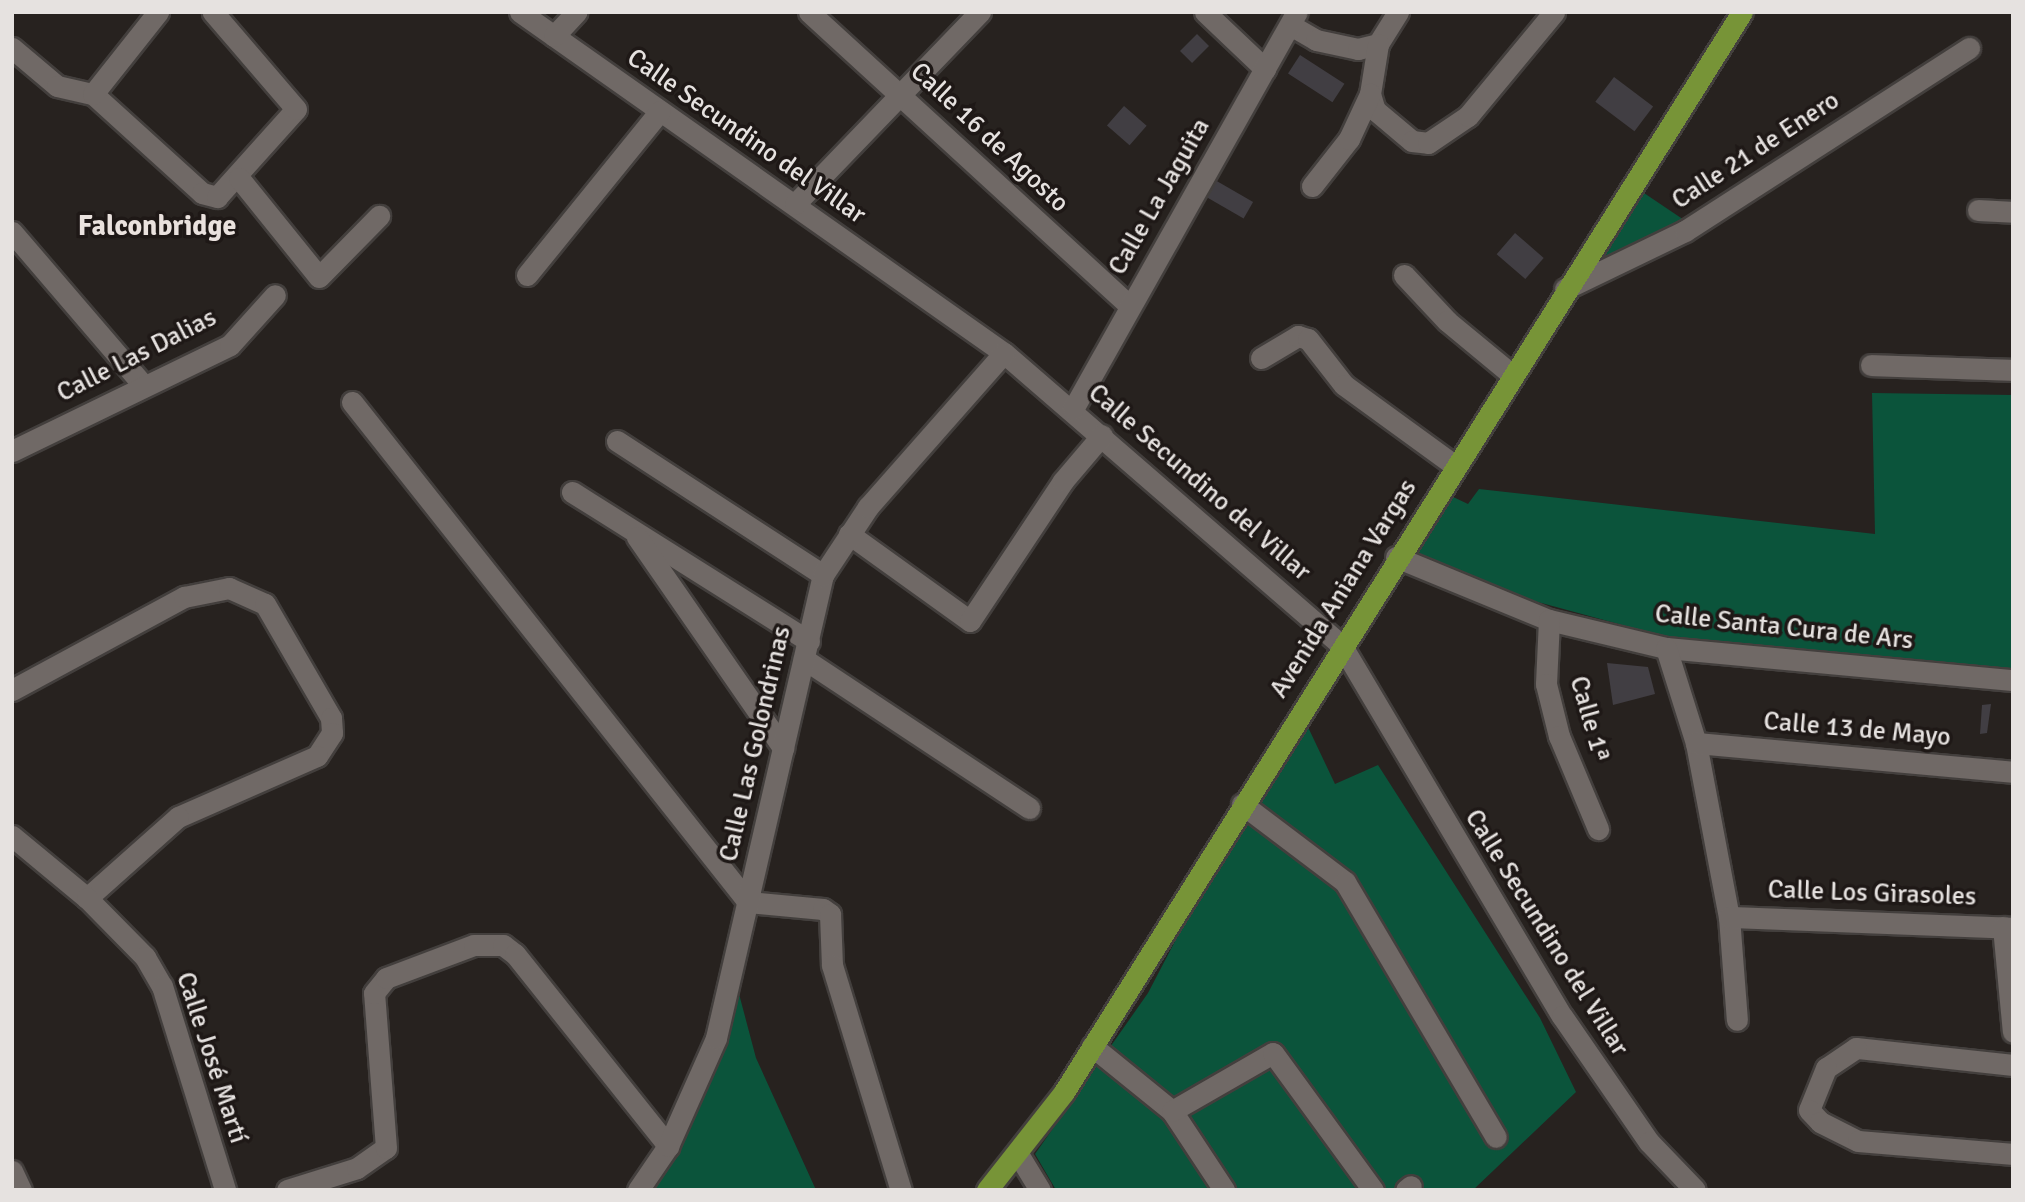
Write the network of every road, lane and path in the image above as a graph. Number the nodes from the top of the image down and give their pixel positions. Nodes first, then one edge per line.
1 (158, 12) edge
2 (213, 12) edge
3 (520, 12) edge
4 (576, 12) edge
5 (809, 12) edge
6 (980, 12) edge
7 (1205, 12) edge
8 (1398, 12) edge
9 (1554, 12) edge
10 (1742, 12) edge
11 (1295, 19) edge
12 (554, 36) junction
13 (1378, 44) junction
14 (12, 48) edge
15 (1969, 48) dead end
16 (1265, 69) junction
17 (93, 94) junction
18 (900, 94) junction
19 (1370, 94) junction
20 (660, 111) junction
21 (239, 178) junction
22 (1312, 186) dead end
23 (795, 204) junction
24 (1978, 210) dead end
25 (2013, 212) edge
26 (379, 216) dead end
27 (12, 232) edge
28 (527, 275) dead end
29 (1404, 275) dead end
30 (1565, 289) junction
31 (275, 295) dead end
32 (1130, 306) junction
33 (1004, 353) junction
34 (1261, 358) dead end
35 (1871, 365) dead end
36 (2013, 370) edge
37 (1511, 374) junction
38 (143, 385) junction
39 (352, 402) dead end
40 (1073, 410) junction
41 (1102, 435) junction
42 (617, 442) dead end
43 (12, 451) edge
44 (1454, 465) junction
45 (572, 492) dead end
46 (632, 530) junction
47 (849, 534) junction
48 (1396, 557) junction
49 (823, 575) junction
50 (1549, 620) junction
51 (1342, 646) junction
52 (1666, 648) junction
53 (806, 650) junction
54 (2013, 680) edge
55 (12, 690) edge
56 (1696, 743) junction
57 (783, 748) junction
58 (2013, 772) edge
59 (1242, 804) junction
60 (1029, 808) dead end
61 (1598, 829) dead end
62 (12, 836) edge
63 (87, 898) junction
64 (748, 902) junction
65 (1730, 917) junction
66 (2008, 928) edge
67 (1737, 1020) dead end
68 (2013, 1032) edge
69 (1092, 1046) junction
70 (2013, 1065) edge
71 (1172, 1111) junction
72 (1496, 1137) dead end
73 (668, 1146) junction
74 (1018, 1154) junction
75 (2013, 1154) edge
76 (12, 1171) edge
77 (21, 1190) edge
78 (225, 1190) edge
79 (287, 1190) edge
80 (638, 1190) edge
81 (901, 1190) edge
82 (987, 1190) edge
83 (1040, 1190) edge
84 (1224, 1190) edge
85 (1373, 1190) edge
86 (1695, 1190) edge

1 - 17 street
2 - 21 street
3 - 12 street, Calle Secundino del Villar
4 - 12 street
5 - 18 street, Calle 16 de Agosto
6 - 18 street
7 - 16 street
8 - 13 street
9 - 19 street
10 - 30 main road, Avenida Aniana Vargas
11 - 13 street
11 - 16 street, Calle La Jaguita
12 - 20 street, Calle Secundino del Villar
13 - 19 street
14 - 17 street
15 - 30 street, Calle 21 de Enero
16 - 32 street, Calle La Jaguita
17 - 21 street
18 - 23 street
18 - 32 street, Calle 16 de Agosto
19 - 22 street
20 - 23 street, Calle Secundino del Villar
20 - 28 street
21 - 26 street
23 - 33 street, Calle Secundino del Villar
24 - 25 street
27 - 38 street
29 - 37 street
30 - 37 main road, Avenida Aniana Vargas
31 - 38 street, Calle Las Dalias
32 - 40 street, Calle La Jaguita
33 - 40 street, Calle Secundino del Villar
33 - 47 street, Calle Las Golondrinas
34 - 44 street
35 - 36 street
37 - 44 main road, Avenida Aniana Vargas
38 - 43 street, Calle Las Dalias
39 - 64 street
40 - 41 street, Calle Secundino del Villar
41 - 47 street
41 - 51 street, Calle Secundino del Villar
42 - 49 street
44 - 48 main road, Avenida Aniana Vargas
45 - 46 street
46 - 53 street
46 - 57 street
47 - 49 street, Calle Las Golondrinas
48 - 50 street, Calle Santa Cura de Ars
48 - 51 main road, Avenida Aniana Vargas
49 - 53 street, Calle Las Golondrinas
50 - 52 street, Calle Santa Cura de Ars
50 - 61 street, Calle 1ª
51 - 59 main road, Avenida Aniana Vargas
51 - 86 street, Calle Secundino del Villar
52 - 54 street, Calle Santa Cura de Ars
52 - 56 street
53 - 57 street, Calle Las Golondrinas
53 - 60 street
55 - 63 street
56 - 58 street, Calle 13 de Mayo
56 - 65 street
57 - 64 street, Calle Las Golondrinas
59 - 69 main road, Avenida Aniana Vargas
59 - 72 street
62 - 63 street, Calle José Martí
63 - 78 street, Calle José Martí
64 - 73 street, Calle Las Golondrinas
64 - 81 street
65 - 66 street, Calle Los Girasoles
65 - 67 street
66 - 68 street
69 - 71 street
69 - 74 main road, Avenida Aniana Vargas
70 - 75 street
71 - 84 street
71 - 85 street
73 - 79 street
73 - 80 street, Calle Las Golondrinas
74 - 82 main road, Avenida Aniana Vargas
74 - 83 street
76 - 77 street

